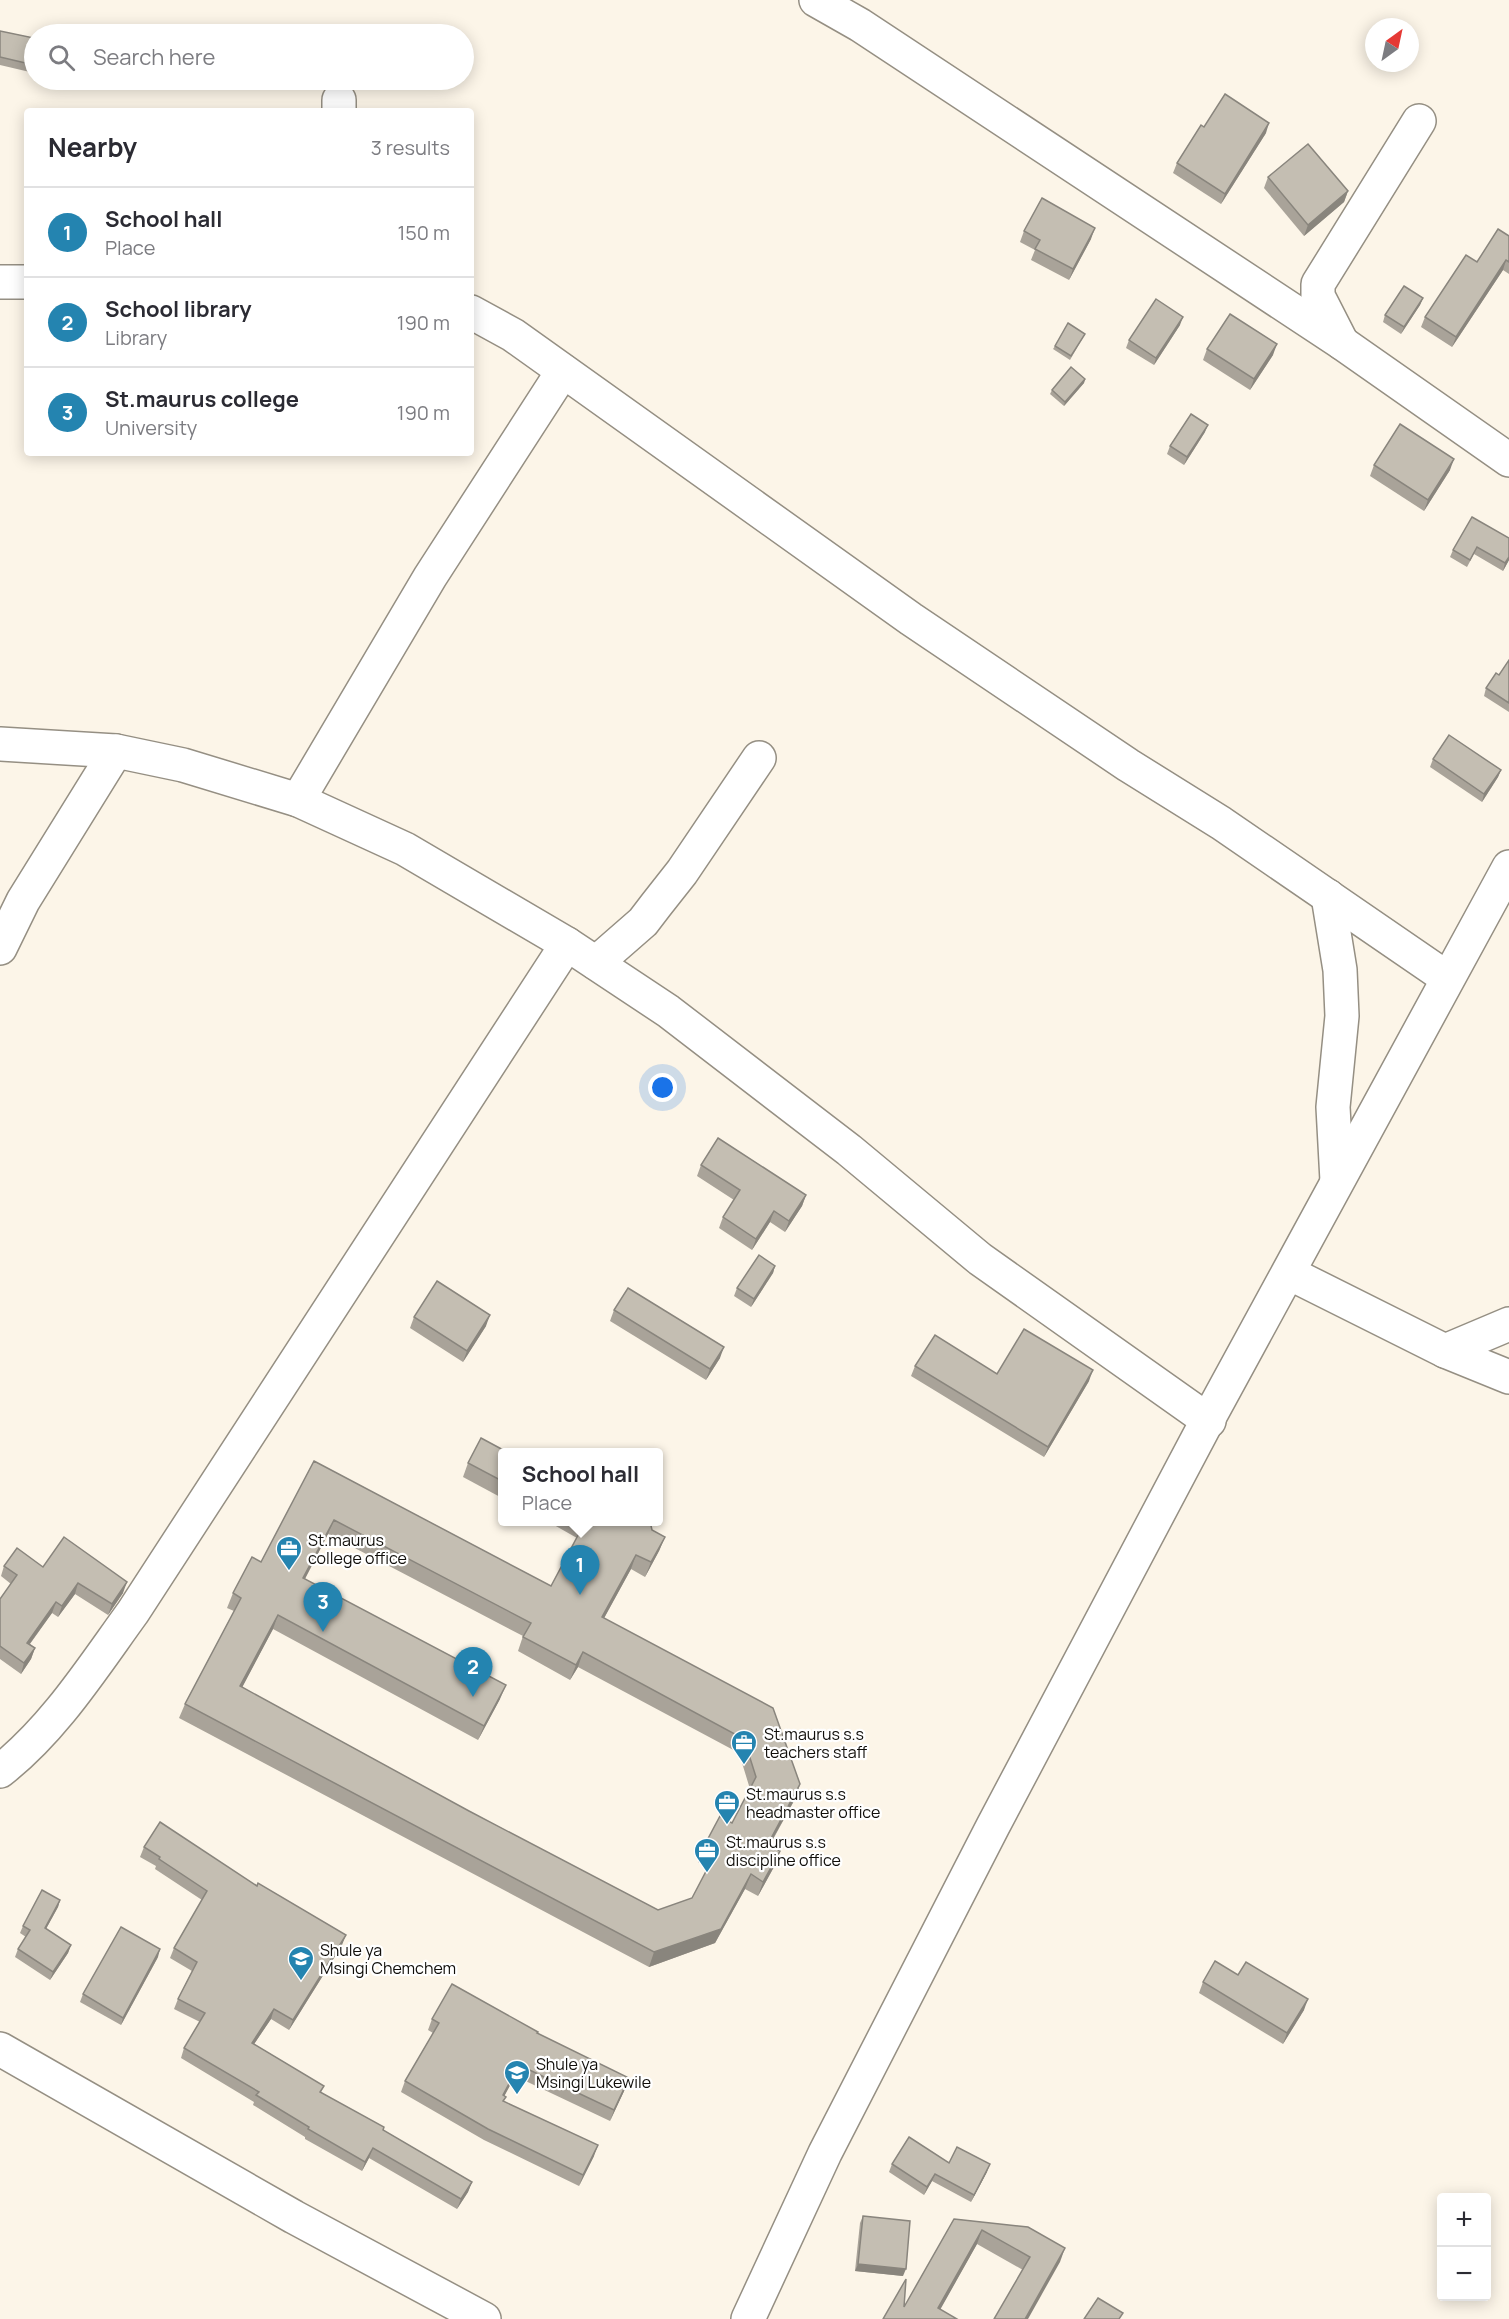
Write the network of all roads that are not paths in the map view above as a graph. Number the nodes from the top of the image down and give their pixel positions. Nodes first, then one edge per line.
1 (816, 0) edge
2 (1419, 121) dead end
3 (0, 282) edge
4 (24, 282) edge
5 (474, 314) edge
6 (1342, 343) junction
7 (563, 371) junction
8 (1509, 460) edge
9 (0, 744) edge
10 (116, 751) junction
11 (759, 758) dead end
12 (298, 800) junction
13 (1509, 867) edge
14 (1328, 896) junction
15 (567, 944) junction
16 (0, 948) edge
17 (596, 963) junction
18 (1447, 978) junction
19 (1337, 1181) junction
20 (1288, 1273) junction
21 (1509, 1324) edge
22 (1445, 1351) junction
23 (1509, 1377) edge
24 (1209, 1421) junction
25 (0, 1771) edge
26 (0, 2049) edge
27 (484, 2319) edge
28 (748, 2319) edge

1 - 6 street
2 - 6 street
3 - 4 street
5 - 7 street
6 - 8 street
7 - 12 street
7 - 14 street
9 - 10 street
10 - 12 street
10 - 16 street
11 - 17 street
12 - 15 street
13 - 18 street
14 - 18 street
14 - 19 street
15 - 17 street
15 - 25 street
17 - 24 street
18 - 19 street
19 - 20 street
20 - 22 street
20 - 24 street
21 - 22 street
22 - 23 street
24 - 28 street
26 - 27 street

